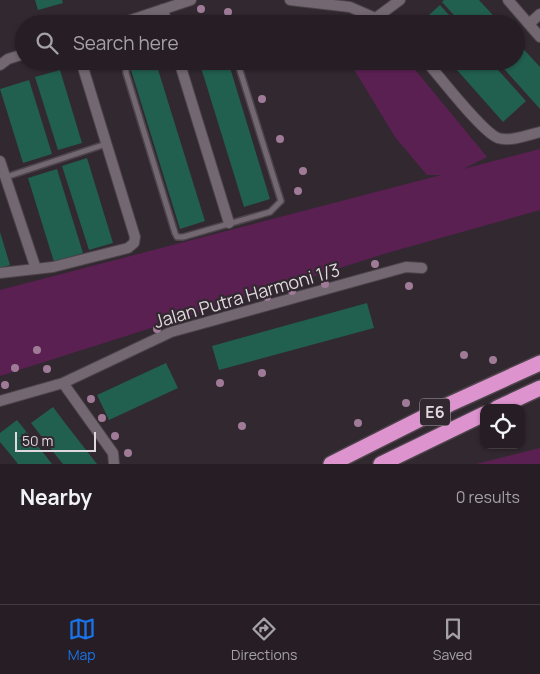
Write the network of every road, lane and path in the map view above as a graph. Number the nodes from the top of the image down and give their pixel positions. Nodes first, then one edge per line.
1 (192, 0) edge
2 (290, 0) edge
3 (400, 0) edge
4 (508, 0) edge
5 (163, 9) junction
6 (540, 14) edge
7 (145, 15) edge
8 (165, 15) edge
9 (372, 15) edge
10 (380, 15) edge
11 (521, 15) edge
12 (525, 19) edge
13 (529, 24) junction
14 (540, 36) edge
15 (15, 57) edge
16 (0, 65) edge
17 (84, 70) edge
18 (126, 70) edge
19 (182, 70) edge
20 (240, 70) edge
21 (434, 70) edge
22 (540, 132) edge
23 (106, 144) junction
24 (0, 161) edge
25 (5, 177) junction
26 (229, 222) junction
27 (422, 268) dead end
28 (36, 269) junction
29 (0, 273) edge
30 (540, 363) edge
31 (63, 383) junction
32 (540, 388) edge
33 (0, 400) edge
34 (506, 404) edge
35 (480, 416) edge
36 (114, 464) edge
37 (331, 464) edge
38 (381, 464) edge

1 - 5 street
2 - 9 street
3 - 10 street
4 - 11 street
5 - 7 street
5 - 8 street
6 - 13 street
12 - 13 street
13 - 14 street
15 - 16 street
17 - 23 street
18 - 26 lane
19 - 26 street
20 - 26 lane
21 - 22 street
23 - 25 lane
23 - 28 street
24 - 25 street
25 - 28 street
27 - 31 street, Jalan Putra Harmoni 1/3
28 - 29 street
30 - 37 highway, E6
31 - 33 street, Jalan Putra Harmoni 1/3
31 - 36 street
32 - 34 highway
35 - 38 highway, E6

